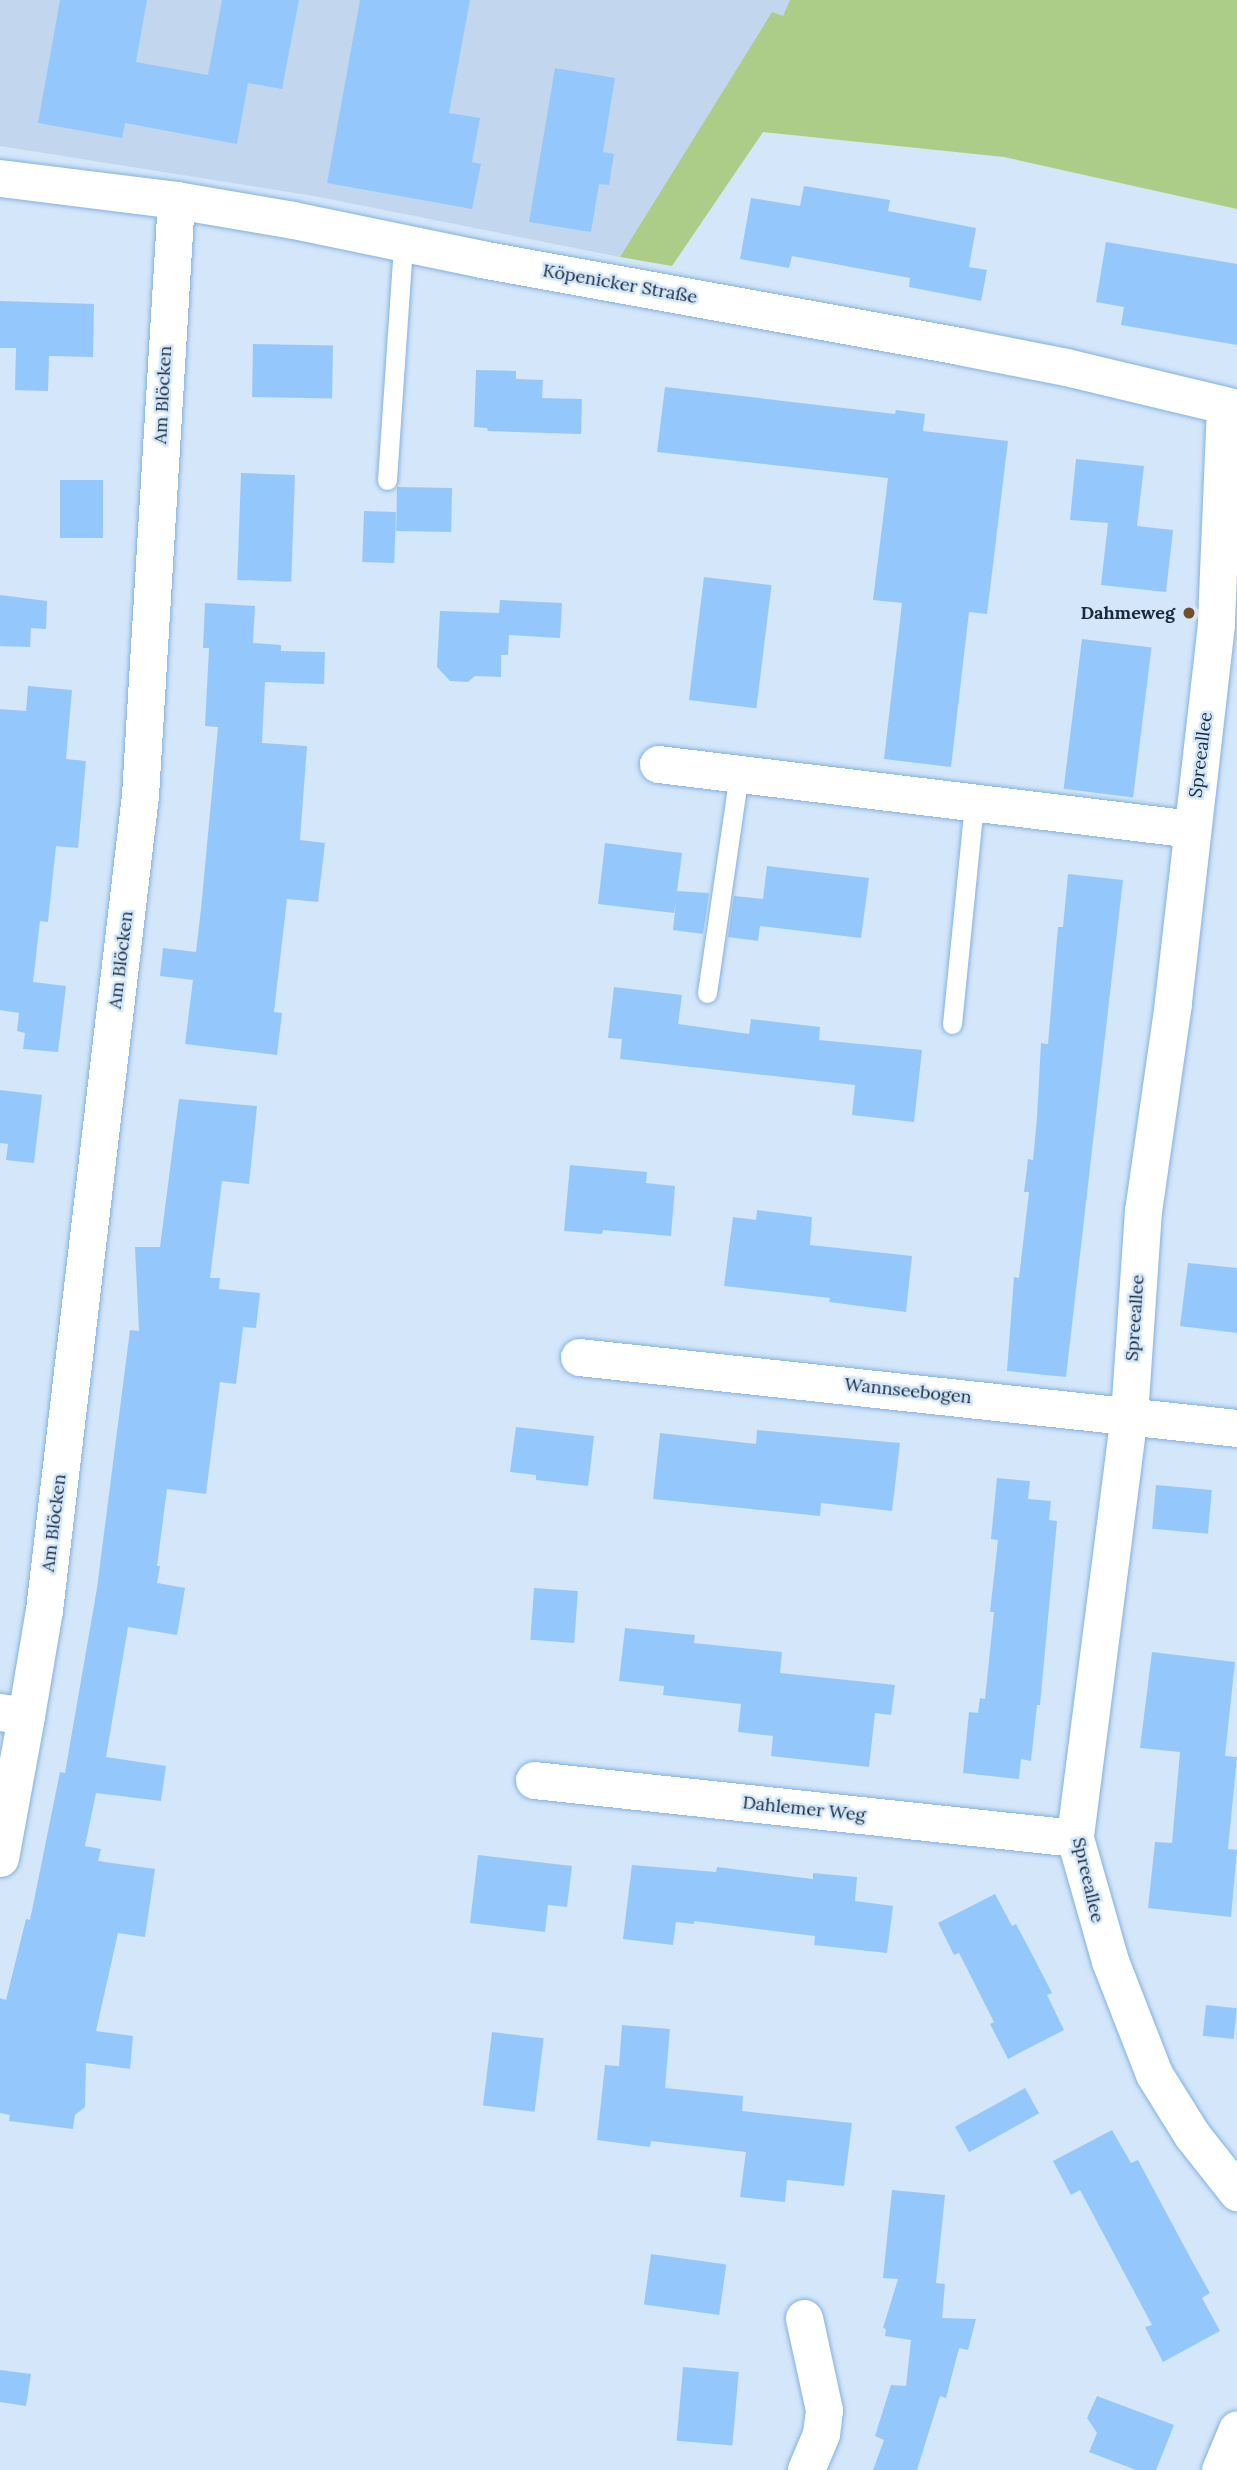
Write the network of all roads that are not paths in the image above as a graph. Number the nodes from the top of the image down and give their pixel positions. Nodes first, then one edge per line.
1 (0, 178) edge
2 (176, 200) junction
3 (403, 243) junction
4 (1231, 407) edge
5 (387, 480) dead end
6 (659, 764) dead end
7 (739, 773) junction
8 (974, 803) junction
9 (1192, 830) junction
10 (707, 993) dead end
11 (952, 1024) dead end
12 (579, 1357) dead end
13 (1129, 1414) junction
14 (1237, 1428) edge
15 (13, 1714) edge
16 (534, 1780) dead end
17 (1075, 1838) junction
18 (0, 1857) edge
19 (1237, 2192) edge
20 (804, 2318) dead end
21 (1237, 2429) edge
22 (806, 2470) edge
23 (1220, 2470) edge

1 - 2 street, Köpenicker Straße
2 - 3 street, Köpenicker Straße
2 - 15 street, Am Blöcken
3 - 4 street, Köpenicker Straße
3 - 5 lane
4 - 9 street, Spreeallee
6 - 7 street
7 - 8 street
7 - 10 lane
8 - 9 street
8 - 11 lane
9 - 13 street, Spreeallee
12 - 13 street, Wannseebogen
13 - 14 street, Wannseebogen
13 - 17 street, Spreeallee
15 - 18 street, Am Blöcken
16 - 17 street, Dahlemer Weg
17 - 19 street, Spreeallee
20 - 22 street
21 - 23 street

